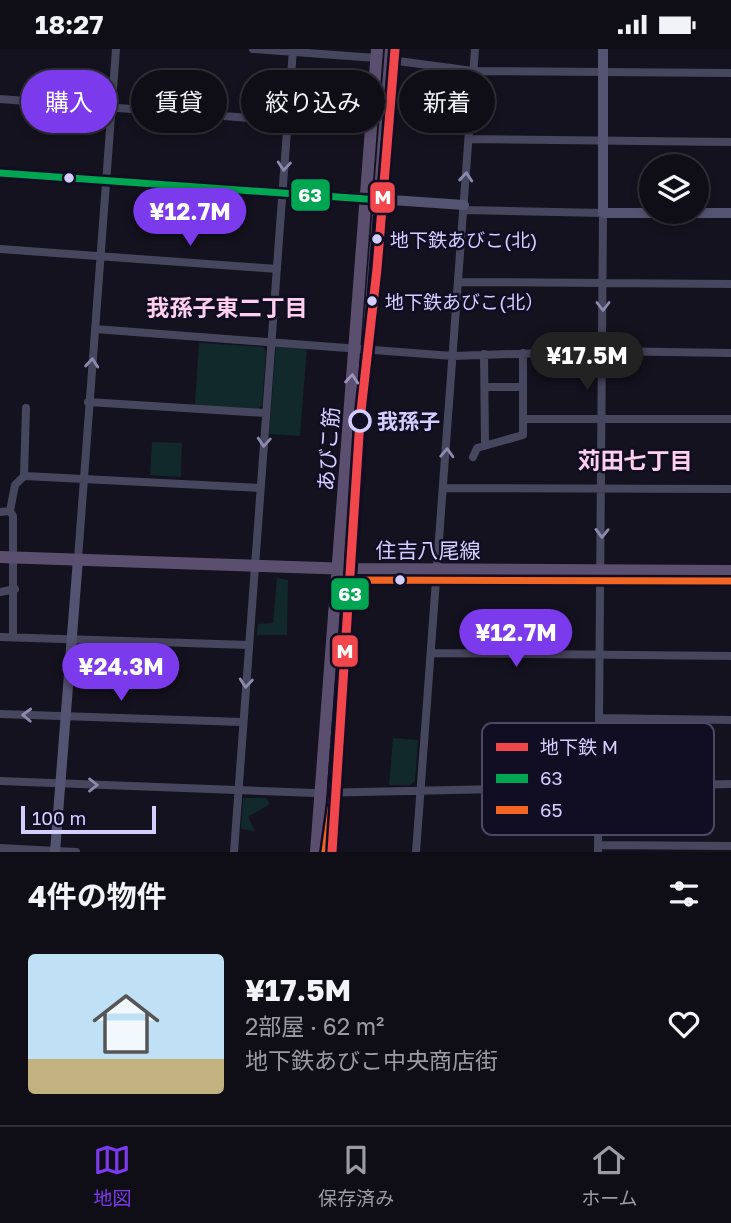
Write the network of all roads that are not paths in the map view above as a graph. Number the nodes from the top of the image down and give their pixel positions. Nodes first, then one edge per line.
1 (116, 49) edge
2 (253, 49) edge
3 (475, 49) edge
4 (603, 49) edge
5 (293, 50) edge
6 (377, 53) edge
7 (391, 54) edge
8 (115, 70) edge
9 (292, 70) edge
10 (469, 70) edge
11 (474, 70) edge
12 (495, 71) edge
13 (603, 73) junction
14 (731, 73) edge
15 (0, 99) edge
16 (21, 100) edge
17 (117, 107) edge
18 (241, 117) edge
19 (110, 133) edge
20 (287, 133) edge
21 (469, 133) edge
22 (469, 139) junction
23 (603, 141) junction
24 (731, 142) edge
25 (0, 173) edge
26 (106, 181) junction
27 (282, 192) junction
28 (366, 199) junction
29 (380, 200) junction
30 (463, 208) junction
31 (603, 213) junction
32 (731, 213) edge
33 (0, 249) edge
34 (101, 255) junction
35 (277, 269) junction
36 (460, 282) junction
37 (603, 282) junction
38 (731, 284) edge
39 (95, 329) junction
40 (272, 340) junction
41 (355, 346) junction
42 (369, 348) junction
43 (603, 352) junction
44 (523, 353) junction
45 (731, 353) edge
46 (484, 354) junction
47 (453, 356) junction
48 (485, 387) junction
49 (523, 387) junction
50 (88, 402) junction
51 (26, 408) dead end
52 (265, 413) junction
53 (523, 419) junction
54 (731, 419) edge
55 (601, 420) junction
56 (485, 444) junction
57 (473, 457) dead end
58 (24, 476) junction
59 (83, 480) junction
60 (260, 488) junction
61 (445, 488) junction
62 (731, 489) edge
63 (602, 490) junction
64 (5, 512) edge
65 (0, 557) edge
66 (14, 558) junction
67 (78, 559) junction
68 (254, 566) junction
69 (338, 569) junction
70 (352, 569) junction
71 (437, 570) junction
72 (602, 570) junction
73 (731, 571) edge
74 (15, 589) junction
75 (0, 592) edge
76 (0, 637) edge
77 (13, 638) junction
78 (72, 638) junction
79 (249, 645) junction
80 (432, 653) junction
81 (600, 656) junction
82 (731, 656) edge
83 (0, 714) edge
84 (66, 716) junction
85 (600, 718) junction
86 (731, 720) edge
87 (242, 722) junction
88 (600, 723) edge
89 (0, 781) edge
90 (60, 785) junction
91 (482, 788) edge
92 (239, 789) junction
93 (421, 789) junction
94 (329, 793) junction
95 (731, 846) edge
96 (0, 848) edge
97 (330, 848) edge
98 (598, 849) edge
99 (55, 851) edge
100 (76, 852) edge
101 (234, 852) edge
102 (315, 852) edge
103 (416, 852) edge

1 - 8 street
2 - 5 street
3 - 11 street
4 - 13 street
5 - 6 street
5 - 9 street
6 - 28 main road, あびこ筋
7 - 10 street
7 - 29 main road, あびこ筋
12 - 13 street
13 - 14 street
13 - 23 street
15 - 16 street
17 - 18 street
19 - 26 street
20 -> 27 street
21 - 22 street
22 - 23 street
30 -> 22 street
23 - 24 street
23 - 31 street
25 - 26 street
26 - 27 street
26 - 34 street
27 - 28 street
27 - 35 street
28 - 29 street
28 - 41 main road, あびこ筋
29 - 30 street
29 - 42 main road, あびこ筋
30 - 31 street
30 - 36 street
31 - 32 street
31 - 37 street
33 - 34 street
34 - 35 street
34 - 39 street
35 - 40 street
36 - 37 street
36 - 47 street
37 - 38 street
37 -> 43 street
39 - 40 street
50 -> 39 street
40 - 41 street
40 - 52 street
41 - 42 street
69 -> 41 main road, あびこ筋
42 - 47 street
42 - 70 main road, あびこ筋
43 - 44 street
43 - 45 street
43 - 55 street
44 - 46 street
44 - 49 street
46 - 47 street
46 - 48 street
61 -> 47 street
48 - 49 street
48 - 56 street
49 - 53 street
50 - 52 street
50 - 59 street
51 - 58 street
52 -> 60 street
53 - 55 street
53 - 56 street
54 - 55 street
55 - 63 street
56 - 57 street
58 - 59 street
58 - 64 street
59 - 60 street
59 - 67 street
60 - 68 street
61 - 63 street
61 - 71 street
62 - 63 street
63 -> 72 street
64 - 66 street
65 - 66 main road, 住吉八尾線
66 - 67 main road, 住吉八尾線
66 - 74 street
67 - 68 main road, 住吉八尾線
67 - 78 street
68 - 69 main road, 住吉八尾線
68 - 79 street
69 - 70 main road, 住吉八尾線
69 - 94 main road, あびこ筋
70 - 71 main road, 住吉八尾線
70 - 94 main road, あびこ筋
71 - 72 main road, 住吉八尾線
71 - 80 street
72 - 73 main road, 住吉八尾線
72 - 81 street
74 - 75 street
74 - 77 street
76 - 77 street
77 - 78 street
78 - 79 street
78 - 84 street
79 -> 87 street
80 - 81 street
80 - 93 street
81 - 82 street
81 - 85 street
84 -> 83 street
84 - 87 street
84 - 90 street
85 - 86 street
85 - 88 street
87 - 92 street
89 - 90 street
90 -> 92 street
90 - 99 street
91 - 93 street
92 - 94 street
92 - 101 street
93 - 94 street
93 - 103 street
94 - 97 main road, あびこ筋
94 - 102 main road, あびこ筋
95 - 98 street
96 - 99 street
99 - 100 street

